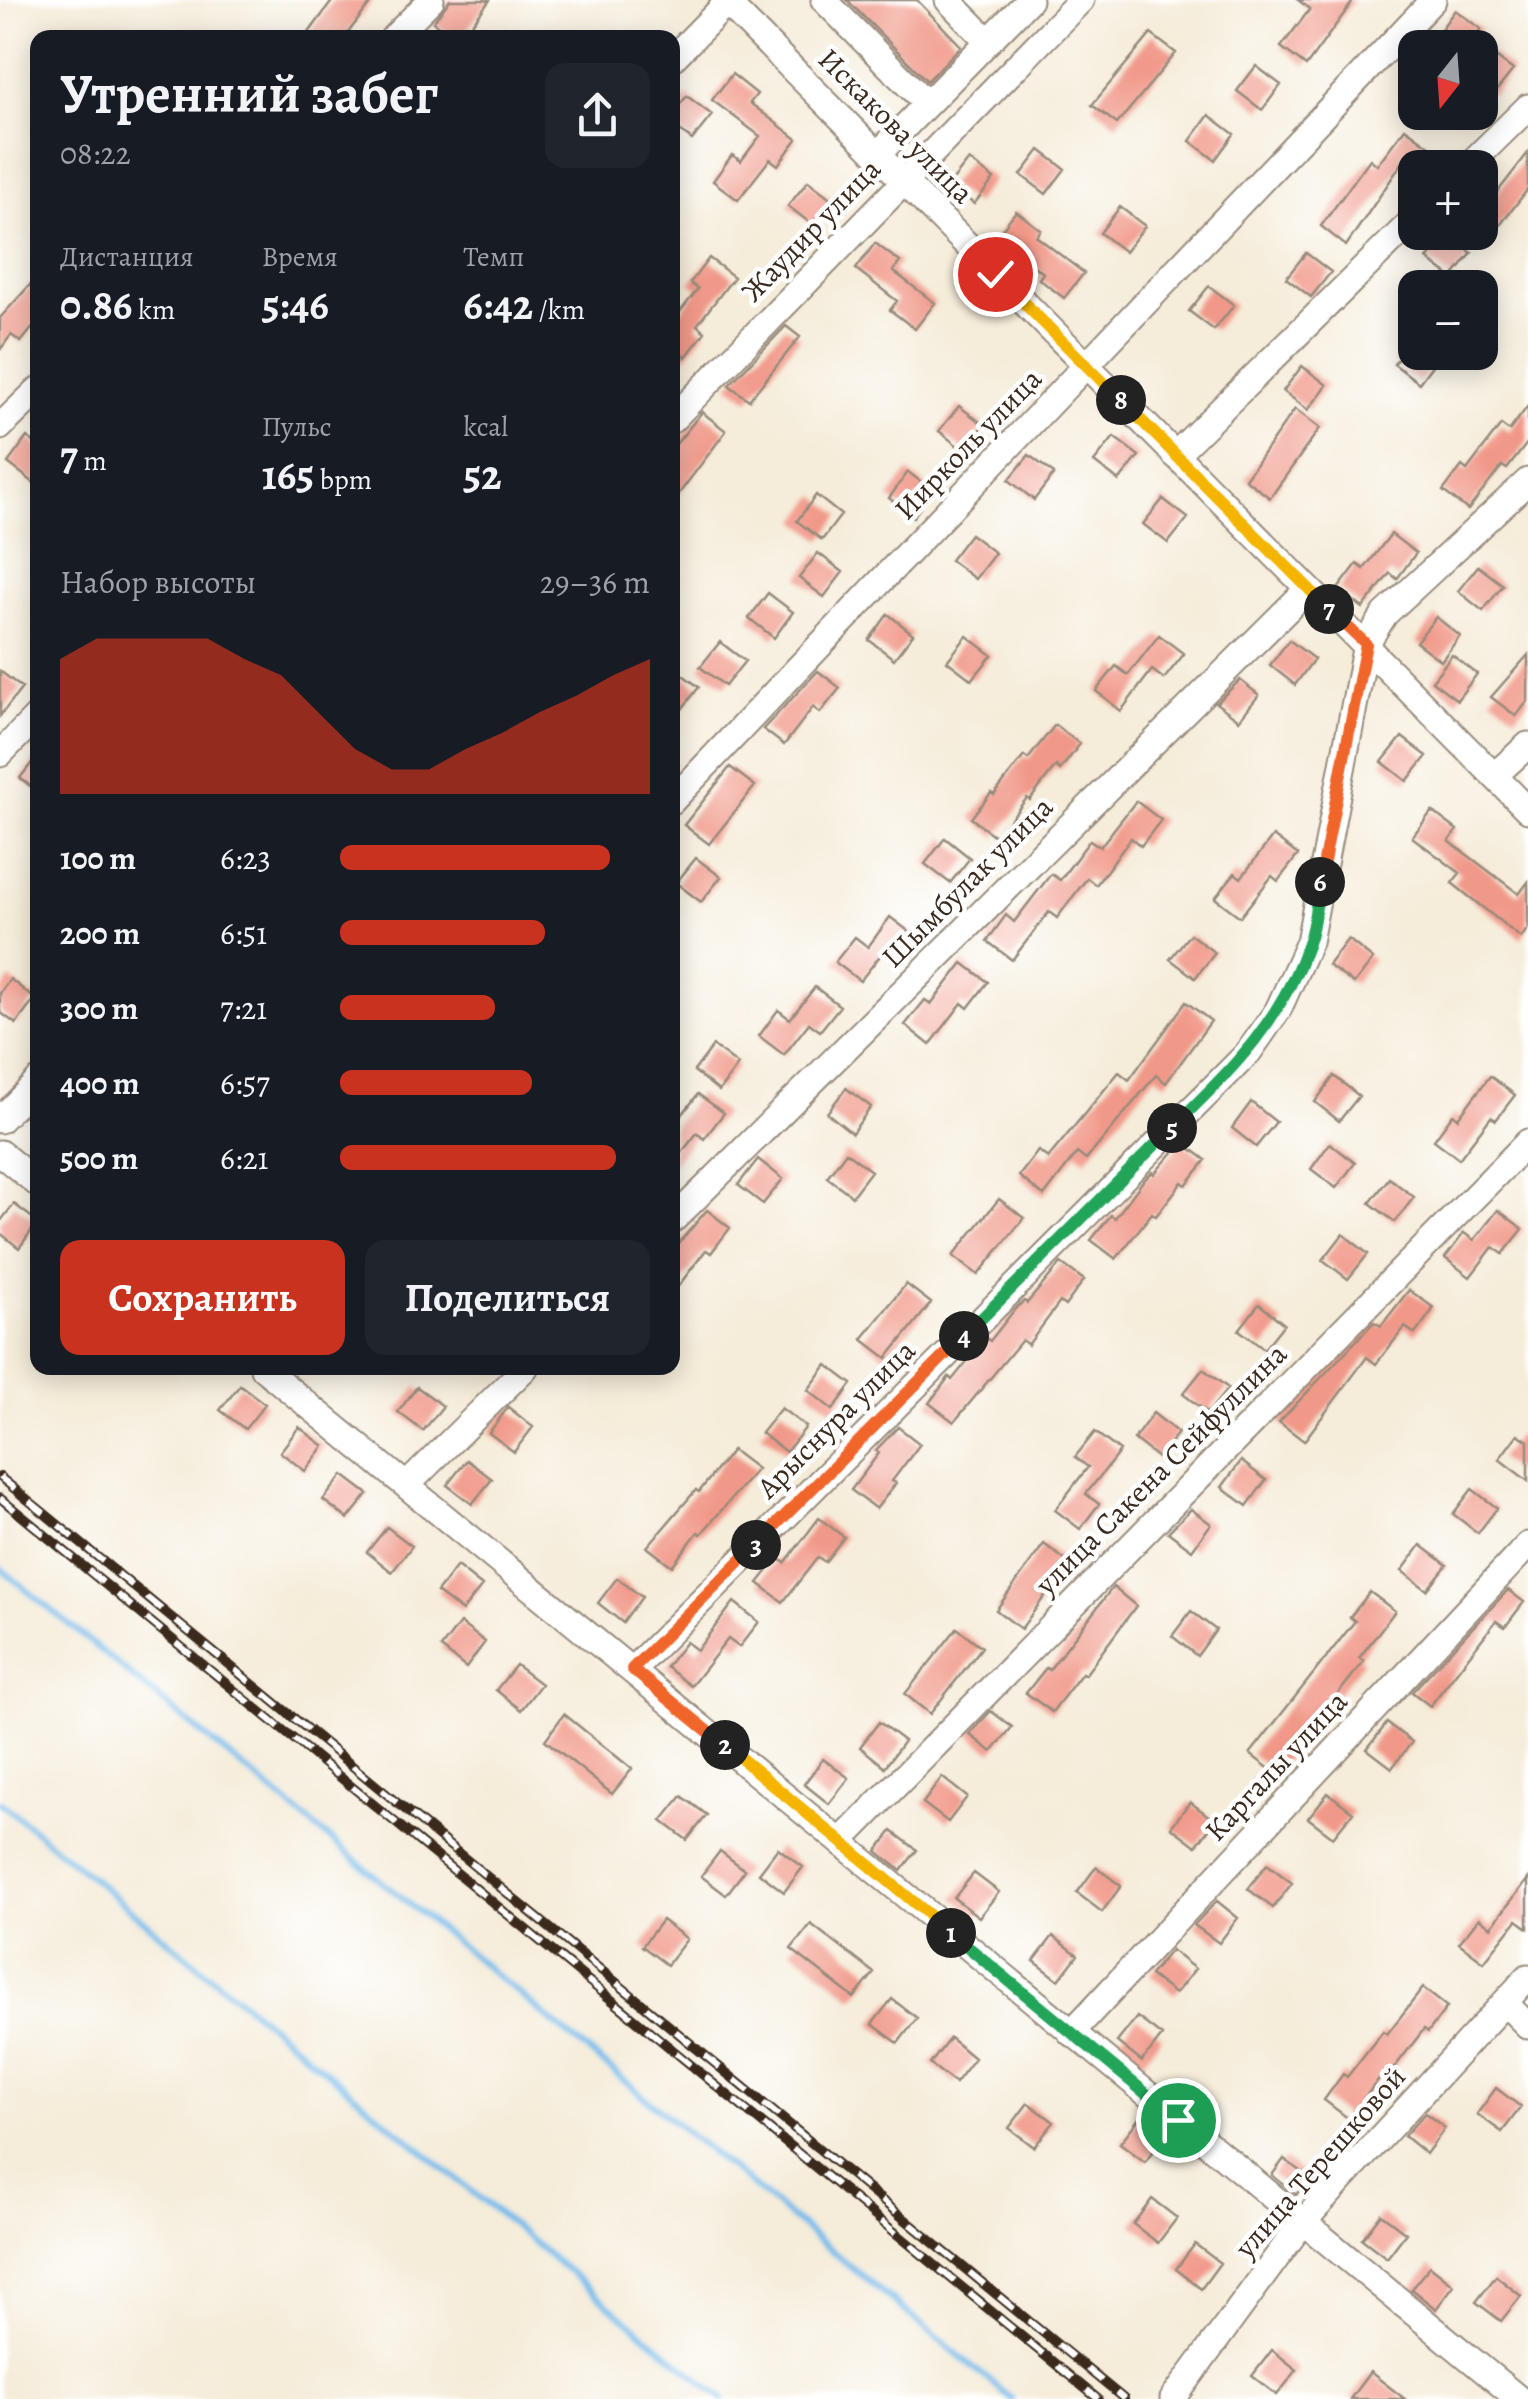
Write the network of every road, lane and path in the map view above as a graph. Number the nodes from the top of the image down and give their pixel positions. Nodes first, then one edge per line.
1 (431, 0) edge
2 (824, 0) edge
3 (948, 0) edge
4 (1081, 0) edge
5 (1432, 0) edge
6 (1024, 1) edge
7 (725, 2) edge
8 (401, 30) edge
9 (988, 41) junction
10 (680, 50) edge
11 (928, 104) junction
12 (1528, 107) edge
13 (1484, 150) edge
14 (878, 154) junction
15 (904, 180) junction
16 (1398, 235) edge
17 (1087, 367) junction
18 (30, 398) edge
19 (680, 412) edge
20 (0, 427) edge
21 (1175, 455) junction
22 (1528, 482) edge
23 (1308, 589) junction
24 (1366, 644) junction
25 (30, 723) edge
26 (1528, 744) edge
27 (0, 754) edge
28 (1496, 774) junction
29 (680, 793) edge
30 (1528, 810) edge
31 (30, 1089) edge
32 (0, 1120) edge
33 (1528, 1142) edge
34 (0, 1154) edge
35 (30, 1178) edge
36 (680, 1213) edge
37 (272, 1375) edge
38 (518, 1375) edge
39 (408, 1484) junction
40 (1528, 1545) edge
41 (632, 1669) junction
42 (841, 1841) junction
43 (1528, 1978) edge
44 (1505, 2003) junction
45 (1528, 2026) edge
46 (1071, 2032) junction
47 (1302, 2223) junction
48 (1173, 2399) edge
49 (1519, 2399) edge

1 - 8 street
2 - 11 street
3 - 9 street
4 - 15 street, Жаудир улица
5 - 17 street, Иирколь улица
6 - 9 street
7 - 10 street
7 - 14 street, Искакова улица
9 - 11 street
11 - 14 street
12 - 13 street
14 - 15 street, Искакова улица
15 - 17 street, Искакова улица
15 - 19 street, Жаудир улица
16 - 21 street
17 - 21 street, Искакова улица
17 - 29 street, Иирколь улица
18 - 20 street
21 - 23 street, Искакова улица
22 - 24 street
23 - 24 street, Искакова улица
23 - 36 street, Шымбулак улица
24 - 28 street, Искакова улица
24 - 41 street, Арыснура улица
25 - 27 street
26 - 28 street
28 - 30 street, Искакова улица
31 - 32 street
33 - 42 street, улица Сакена Сейфуллина
34 - 35 street
37 - 39 street
38 - 39 street
39 - 41 street
40 - 46 street, Каргалы улица
41 - 42 street
42 - 46 street
43 - 44 street, улица Терешковой
44 - 45 street
44 - 47 street, улица Терешковой
46 - 47 street
47 - 48 street, улица Терешковой
47 - 49 street

